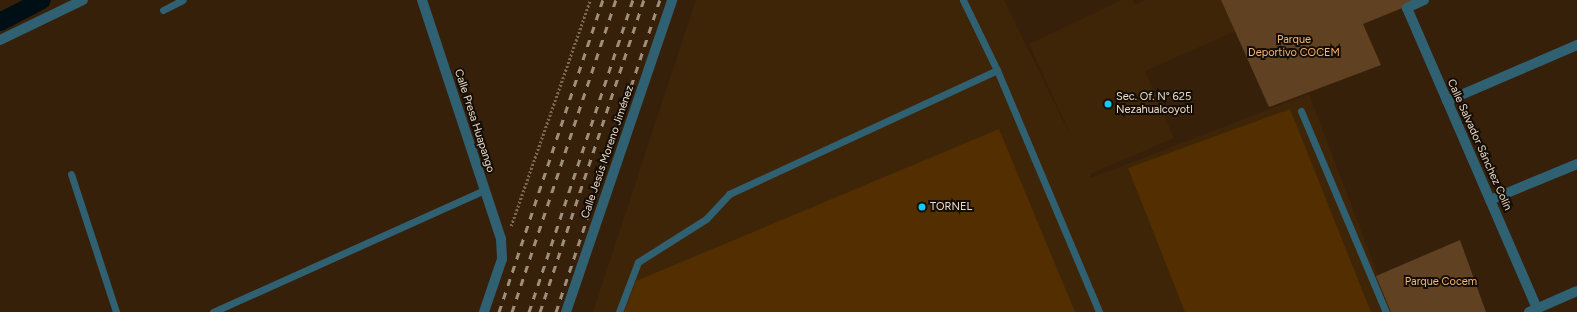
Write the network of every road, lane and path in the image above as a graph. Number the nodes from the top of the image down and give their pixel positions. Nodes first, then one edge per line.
1 (83, 0) edge
2 (183, 0) edge
3 (422, 0) edge
4 (590, 0) edge
5 (672, 0) edge
6 (963, 0) edge
7 (1424, 0) edge
8 (163, 10) dead end
9 (0, 40) edge
10 (1577, 45) edge
11 (997, 70) junction
12 (1447, 102) junction
13 (1301, 111) dead end
14 (1577, 164) edge
15 (71, 174) dead end
16 (484, 190) junction
17 (1490, 200) junction
18 (502, 249) junction
19 (1577, 291) edge
20 (1533, 310) edge
21 (116, 312) edge
22 (213, 312) edge
23 (484, 312) edge
24 (566, 312) edge
25 (619, 312) edge
26 (1099, 312) edge
27 (1386, 312) edge

1 - 9 street
2 - 8 lane
3 - 16 street, Calle Presa Huapango
4 - 18 path
5 - 24 street, Calle Jesús Moreno Jiménez
6 - 11 lane
7 - 12 street, Calle Salvador Sánchez Colín
10 - 12 street
11 - 25 lane
11 - 26 lane
12 - 17 street, Calle Salvador Sánchez Colín
13 - 27 lane
14 - 17 street
15 - 21 lane
16 - 18 street, Calle Presa Huapango
16 - 22 lane
17 - 20 street, Calle Salvador Sánchez Colín
18 - 23 street
19 - 20 street

